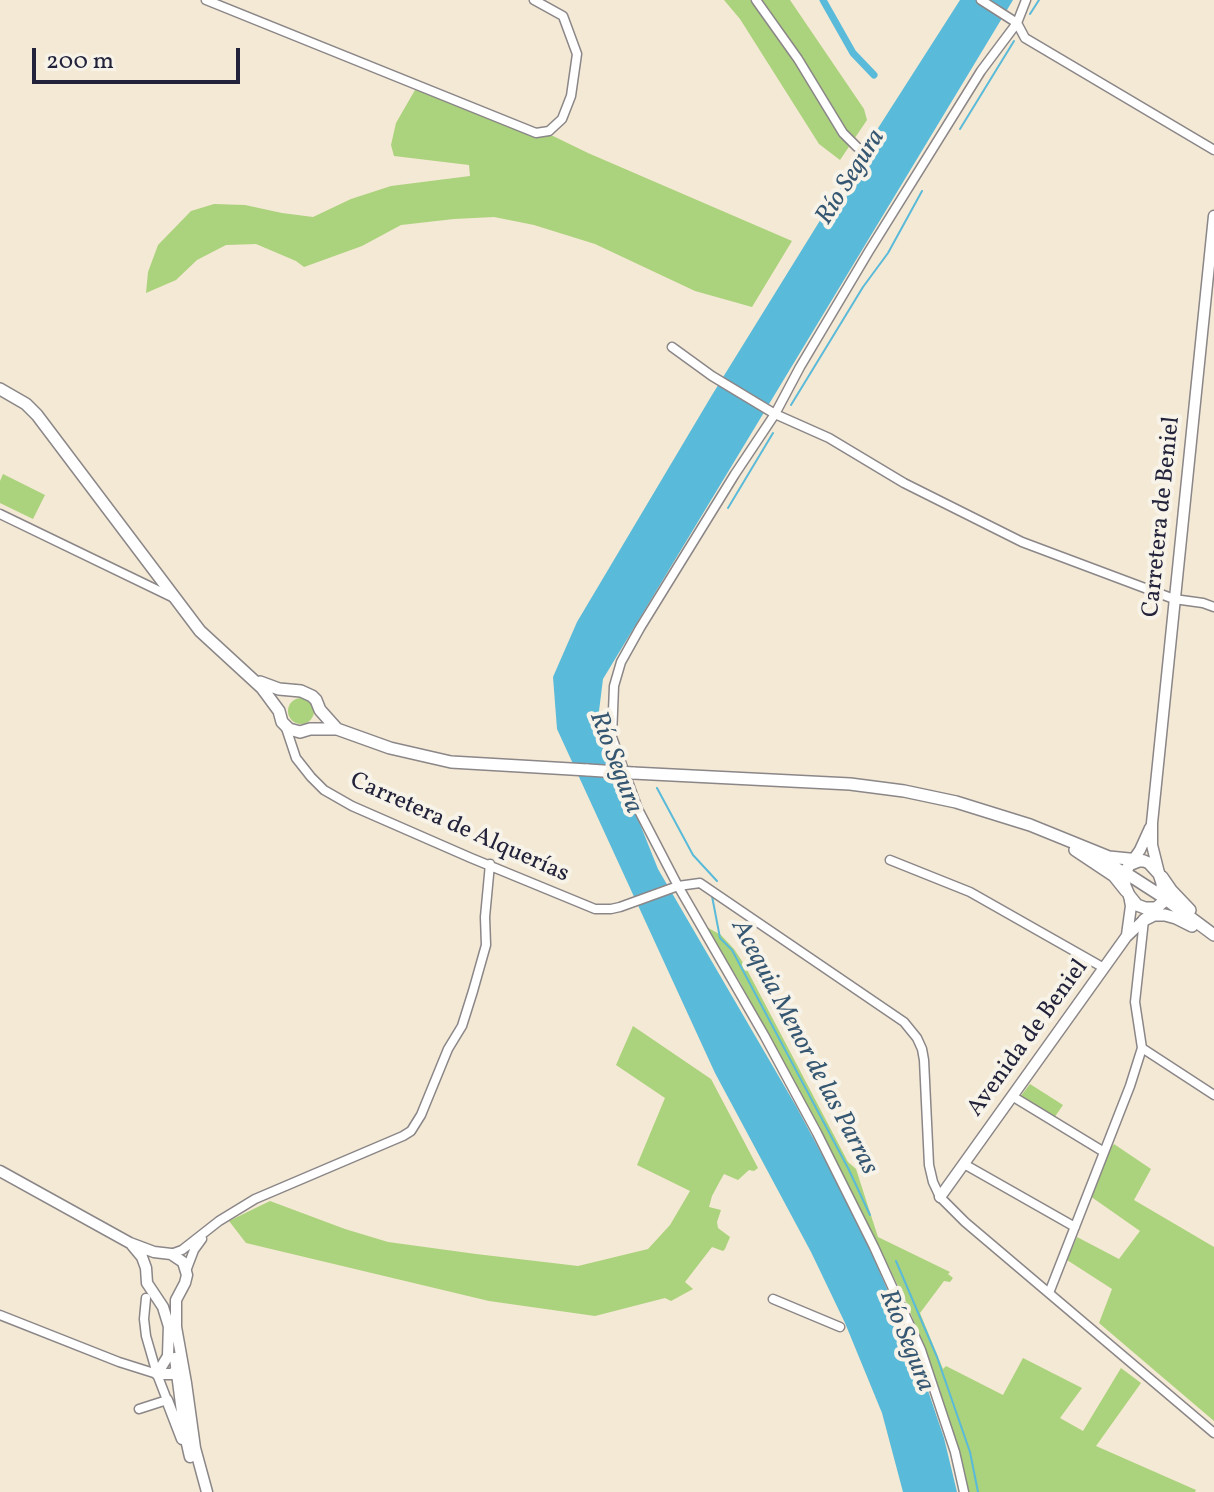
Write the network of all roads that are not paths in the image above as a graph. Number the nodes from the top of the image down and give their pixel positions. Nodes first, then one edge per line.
1 (206, 0) edge
2 (534, 0) edge
3 (756, 0) edge
4 (981, 0) edge
5 (1026, 0) edge
6 (1017, 23) junction
7 (857, 147) dead end
8 (1214, 150) edge
9 (1214, 216) edge
10 (672, 347) dead end
11 (0, 389) edge
12 (775, 414) junction
13 (0, 514) edge
14 (1174, 599) junction
15 (176, 600) junction
16 (1214, 607) edge
17 (246, 673) junction
18 (294, 692) junction
19 (320, 710) junction
20 (279, 711) junction
21 (285, 726) junction
22 (337, 729) junction
23 (308, 730) junction
24 (293, 750) junction
25 (1152, 823) junction
26 (1039, 829) junction
27 (890, 860) dead end
28 (1133, 861) junction
29 (490, 864) junction
30 (1159, 874) junction
31 (678, 886) junction
32 (1129, 895) junction
33 (1153, 910) junction
34 (1214, 935) edge
35 (1126, 937) junction
36 (1104, 968) junction
37 (1142, 1048) junction
38 (1214, 1095) edge
39 (1012, 1096) junction
40 (1104, 1152) junction
41 (964, 1164) junction
42 (0, 1171) edge
43 (940, 1197) junction
44 (219, 1221) junction
45 (1075, 1227) junction
46 (130, 1243) junction
47 (166, 1254) junction
48 (146, 1268) junction
49 (186, 1271) junction
50 (181, 1289) junction
51 (1049, 1293) junction
52 (150, 1295) junction
53 (773, 1299) dead end
54 (0, 1315) edge
55 (169, 1322) junction
56 (840, 1327) dead end
57 (178, 1339) junction
58 (176, 1371) junction
59 (157, 1374) junction
60 (167, 1400) junction
61 (139, 1409) dead end
62 (1214, 1433) edge
63 (194, 1468) junction
64 (206, 1492) edge
65 (964, 1492) edge

1 - 2 street
3 - 7 street
4 - 6 street
5 - 6 street
6 - 8 street
6 - 12 street
9 - 14 main road, Carretera de Beniel
10 - 12 street
11 - 15 highway
12 - 14 street
12 - 31 street
13 - 15 street
14 - 16 street
14 - 25 main road, Carretera de Beniel
15 - 17 highway
17 - 18 highway
17 - 20 highway
18 - 19 highway
18 - 20 highway
19 - 22 highway
19 - 23 highway
20 - 21 highway
21 - 23 highway
21 - 24 street, Carretera de Alquerías
22 - 23 highway
22 - 26 highway, bridge
23 - 24 street
24 - 29 street, Carretera de Alquerías
25 - 28 main road
25 - 30 main road
26 - 28 highway
26 - 32 highway
27 - 36 street
28 - 30 highway
28 - 32 highway
28 - 33 highway
29 - 31 street, Carretera de Alquerías
29 - 44 street
30 - 33 highway
30 - 34 highway
31 - 43 street
31 - 65 street
32 - 33 highway
32 - 35 main road
33 - 34 highway
33 - 34 highway
33 - 35 main road, Avenida de Beniel
33 - 37 street
35 - 36 main road, Avenida de Beniel
36 - 39 main road, Avenida de Beniel
37 - 38 street
37 - 40 street
39 - 40 street
39 - 41 main road, Avenida de Beniel
40 - 45 street
41 - 43 main road, Avenida de Beniel
41 - 45 street
42 - 46 main road
43 - 51 street
44 - 47 street
44 - 49 street
45 - 51 street
46 - 47 main road
46 - 48 main road
47 - 48 main road
47 - 49 main road
48 - 52 main road
49 - 50 main road
50 - 52 main road
50 - 57 main road
51 - 62 street
52 - 55 main road
52 - 59 street
53 - 56 street
54 - 59 street
55 - 58 main road
55 - 59 main road
57 - 58 main road
57 - 64 main road
58 - 59 main road
58 - 63 main road
59 - 60 street
60 - 61 street
60 - 63 main road
63 - 64 main road

